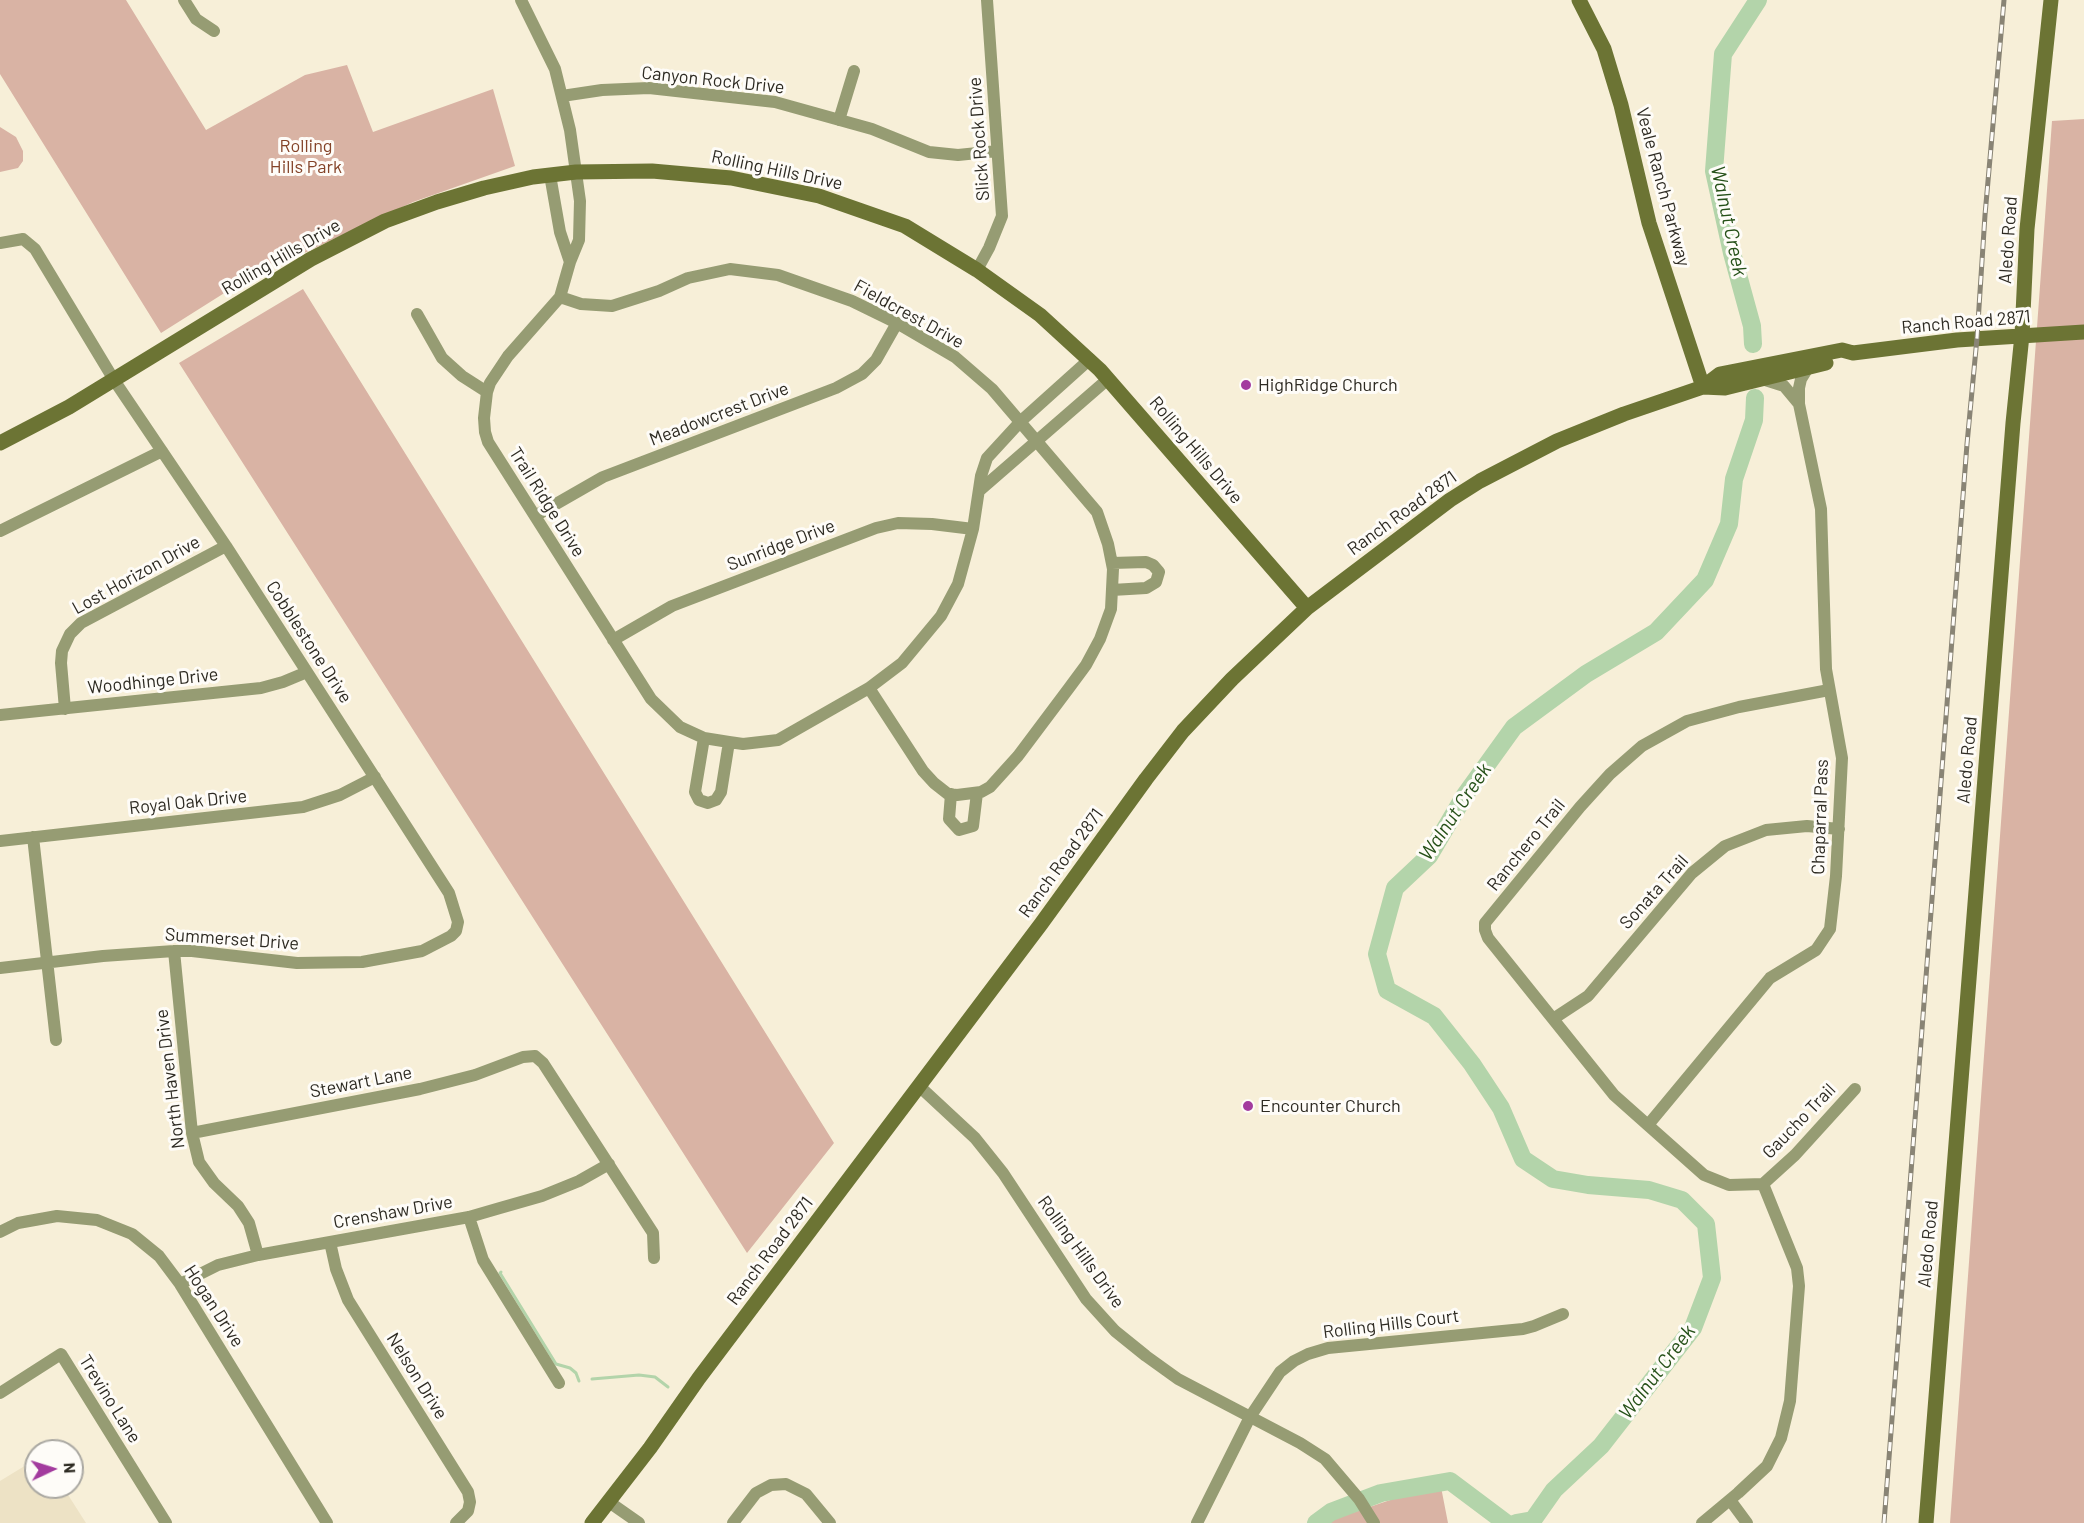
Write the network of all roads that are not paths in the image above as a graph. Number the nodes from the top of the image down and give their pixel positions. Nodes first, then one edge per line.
1 (184, 0) edge
2 (521, 0) edge
3 (987, 0) edge
4 (1579, 0) edge
5 (2051, 0) edge
6 (214, 31) dead end
7 (854, 71) dead end
8 (562, 96) junction
9 (839, 120) junction
10 (997, 151) junction
11 (576, 172) junction
12 (550, 175) junction
13 (0, 243) edge
14 (570, 262) junction
15 (977, 270) junction
16 (560, 297) junction
17 (417, 314) dead end
18 (897, 323) junction
19 (2084, 332) edge
20 (2022, 335) junction
21 (1853, 354) junction
22 (1090, 359) junction
23 (1809, 366) junction
24 (1108, 379) junction
25 (1760, 379) junction
26 (114, 380) junction
27 (1703, 387) junction
28 (487, 392) junction
29 (1799, 404) junction
30 (1021, 421) junction
31 (1038, 441) junction
32 (0, 443) edge
33 (162, 451) junction
34 (979, 491) junction
35 (535, 516) junction
36 (972, 529) junction
37 (0, 531) edge
38 (226, 546) junction
39 (1112, 563) junction
40 (1112, 590) junction
41 (1307, 608) junction
42 (613, 640) junction
43 (306, 672) junction
44 (869, 688) junction
45 (1830, 690) junction
46 (65, 709) junction
47 (0, 715) edge
48 (704, 738) junction
49 (729, 742) junction
50 (375, 777) junction
51 (977, 793) junction
52 (951, 794) junction
53 (1839, 829) junction
54 (33, 837) junction
55 (0, 841) edge
56 (456, 931) joint
57 (174, 951) junction
58 (48, 964) junction
59 (0, 968) edge
60 (1552, 1019) junction
61 (56, 1040) dead end
62 (919, 1086) junction
63 (1856, 1089) dead end
64 (1648, 1125) junction
65 (192, 1133) junction
66 (609, 1164) junction
67 (1763, 1184) junction
68 (469, 1217) junction
69 (0, 1232) edge
70 (330, 1242) junction
71 (258, 1255) junction
72 (654, 1258) dead end
73 (180, 1284) junction
74 (1563, 1314) dead end
75 (559, 1383) dead end
76 (0, 1393) edge
77 (1250, 1417) junction
78 (1730, 1500) junction
79 (609, 1502) junction
80 (166, 1523) edge
81 (327, 1523) edge
82 (456, 1523) edge
83 (592, 1523) edge
84 (639, 1523) edge
85 (733, 1523) edge
86 (830, 1523) edge
87 (1197, 1523) edge
88 (1374, 1523) edge
89 (1702, 1523) edge
90 (1747, 1523) edge
91 (1926, 1523) edge

1 - 6 street
2 - 8 street, Trail Ridge Drive
3 - 10 street, Slick Rock Drive
4 - 27 street, Veale Ranch Parkway
5 - 20 street, Aledo Road
7 - 9 street
8 - 9 street, Canyon Rock Drive
8 - 11 street, Trail Ridge Drive
9 - 10 street, Canyon Rock Drive
10 - 15 street, Slick Rock Drive
11 - 12 street, Rolling Hills Drive
11 - 14 street, Trail Ridge Drive
11 - 15 street, Rolling Hills Drive
12 - 14 street
12 - 26 street, Rolling Hills Drive
13 - 26 street, Cobblestone Drive
14 - 16 street, Trail Ridge Drive
15 - 22 street, Rolling Hills Drive
16 - 18 street, Fieldcrest Drive
16 - 28 street, Trail Ridge Drive
17 - 28 street
18 - 30 street, Fieldcrest Drive
18 - 35 street, Meadowcrest Drive
19 - 20 street, Ranch Road 2871
20 - 21 street, Ranch Road 2871
20 - 91 street, Aledo Road
21 - 23 street, Ranch Road 2871
21 - 27 street, Ranch Road 2871
22 - 24 street, Rolling Hills Drive
22 - 30 street, Trail Ridge Drive
23 - 25 street, Ranch Road 2871
23 - 29 street, Chaparral Pass
24 - 31 street
24 - 41 street, Rolling Hills Drive
25 - 27 street, Ranch Road 2871
25 - 29 street
26 - 32 street, Rolling Hills Drive
26 - 33 street, Cobblestone Drive
27 - 41 street, Ranch Road 2871
28 - 35 street, Trail Ridge Drive
29 - 45 street, Chaparral Pass
30 - 31 street, Fieldcrest Drive
30 - 34 street, Trail Ridge Drive
31 - 34 street
31 - 39 street, Fieldcrest Drive
33 - 37 street
33 - 38 street, Cobblestone Drive
34 - 36 street, Trail Ridge Drive
35 - 42 street, Trail Ridge Drive
36 - 42 street, Sunridge Drive
36 - 44 street, Trail Ridge Drive
38 - 43 street, Cobblestone Drive
38 - 46 street, Lost Horizon Drive
39 - 40 street, Fieldcrest Drive
39 - 40 street
40 - 51 street, Fieldcrest Drive
41 - 62 street, Ranch Road 2871
42 - 48 street, Trail Ridge Drive
43 - 46 street, Woodhinge Drive
43 - 50 street, Cobblestone Drive
44 - 49 street, Trail Ridge Drive
44 - 52 street
45 - 53 street, Chaparral Pass
45 - 60 street, Ranchero Trail
46 - 47 street, Woodhinge Drive
48 - 49 street, Trail Ridge Drive
48 - 49 street
50 - 54 street, Royal Oak Drive
50 - 56 street, Cobblestone Drive
51 - 52 street
51 - 52 street
53 - 60 street, Sonata Trail
53 - 64 street, Chaparral Pass
54 - 55 street, Royal Oak Drive
54 - 58 street
56 - 57 street, Summerset Drive
57 - 58 street, Summerset Drive
57 - 65 street, North Haven Drive
58 - 59 street, Summerset Drive
58 - 61 street
60 - 64 street, Ranchero Trail
62 - 77 street, Rolling Hills Drive
62 - 79 street, Ranch Road 2871
63 - 67 street, Gaucho Trail
64 - 67 street, Gaucho Trail
65 - 66 street, Stewart Lane
65 - 71 street, North Haven Drive
66 - 68 street, Crenshaw Drive
66 - 72 street
67 - 78 street
68 - 70 street, Crenshaw Drive
68 - 75 street
69 - 73 street, Hogan Drive
70 - 71 street, Crenshaw Drive
70 - 82 street, Nelson Drive
71 - 73 street, Crenshaw Drive
73 - 81 street, Hogan Drive
74 - 77 street, Rolling Hills Court
76 - 80 street, Trevino Lane
77 - 87 street, Rolling Hills Court
77 - 88 street, Rolling Hills Drive
78 - 89 street
78 - 90 street
79 - 83 street, Ranch Road 2871
79 - 84 street
85 - 86 street

